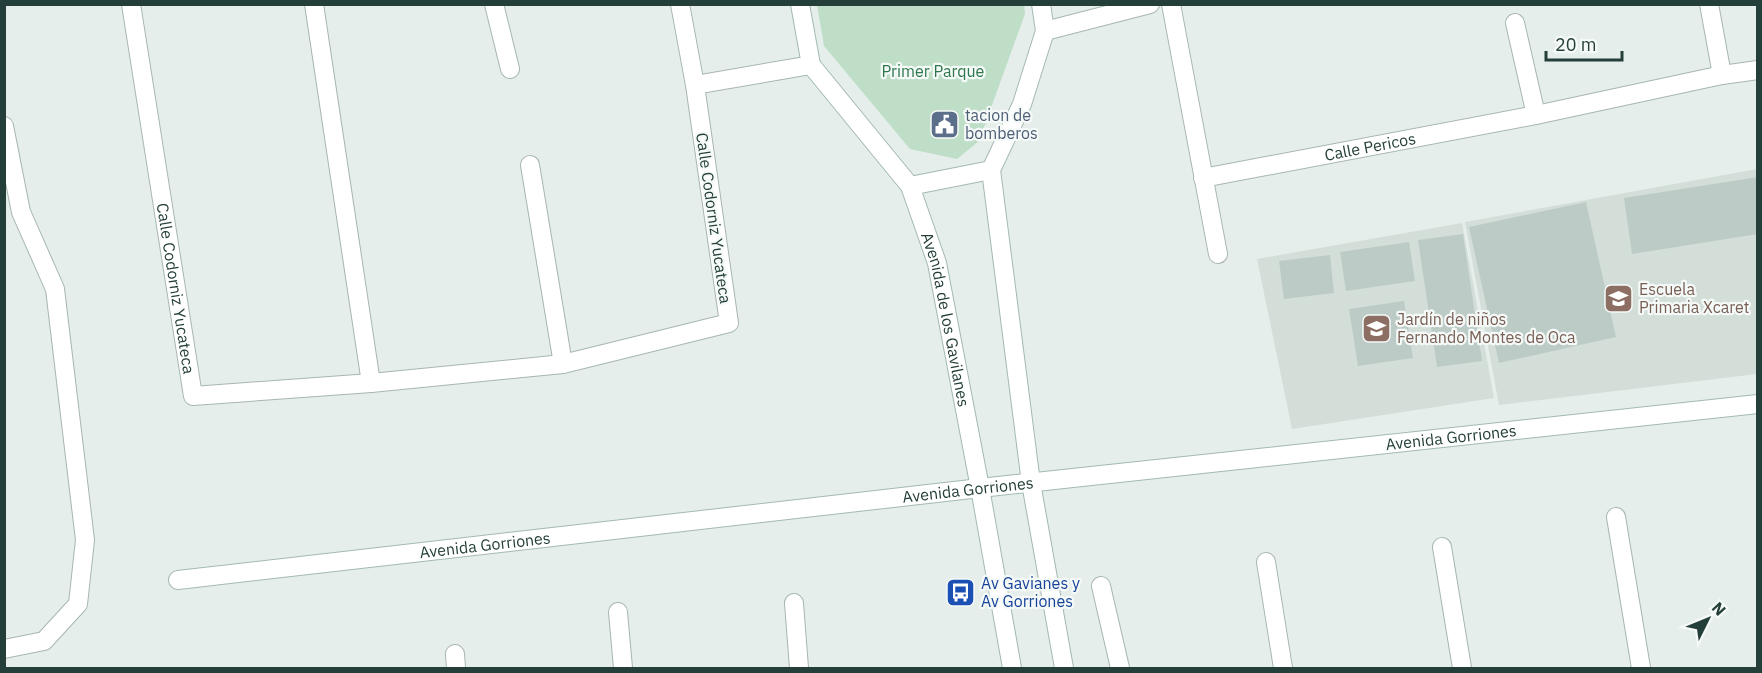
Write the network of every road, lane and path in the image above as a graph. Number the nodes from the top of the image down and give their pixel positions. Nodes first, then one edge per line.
1 (131, 4) edge
2 (314, 4) edge
3 (494, 4) edge
4 (680, 4) edge
5 (800, 4) edge
6 (1041, 4) edge
7 (1150, 4) edge
8 (1171, 4) edge
9 (1709, 4) edge
10 (1515, 23) dead end
11 (1045, 30) junction
12 (811, 65) junction
13 (510, 69) dead end
14 (1758, 70) edge
15 (1722, 75) junction
16 (695, 85) junction
17 (1536, 116) junction
18 (4, 126) edge
19 (530, 165) dead end
20 (991, 170) junction
21 (1203, 178) junction
22 (910, 186) junction
23 (1218, 254) dead end
24 (562, 364) junction
25 (371, 383) junction
26 (1758, 404) edge
27 (1031, 483) junction
28 (980, 488) junction
29 (1616, 517) dead end
30 (1442, 547) dead end
31 (1266, 562) dead end
32 (178, 580) dead end
33 (1101, 586) dead end
34 (794, 603) dead end
35 (618, 612) dead end
36 (4, 649) edge
37 (623, 669) edge
38 (799, 669) edge
39 (1012, 669) edge
40 (1064, 669) edge
41 (1120, 669) edge
42 (1283, 669) edge
43 (1462, 669) edge
44 (1641, 669) edge

1 - 25 street, Calle Codorniz Yucateca
2 - 25 street
3 - 13 street
4 - 16 street, Calle Codorniz Yucateca
5 - 12 street, Avenida de los Gavilanes
6 - 11 street
7 - 11 street
8 - 21 street
9 - 15 street
10 - 17 street
11 - 20 street
12 - 16 street
12 - 22 street, Avenida de los Gavilanes
14 - 15 street, Calle Pericos
15 - 17 street, Calle Pericos
16 - 24 street, Calle Codorniz Yucateca
17 - 21 street, Calle Pericos
18 - 36 street
19 - 24 street
20 - 22 street
20 - 27 street
21 - 23 street
22 - 28 street, Avenida de los Gavilanes
24 - 25 street, Calle Codorniz Yucateca
26 - 27 street, Avenida Gorriones
27 - 28 street, Avenida Gorriones
27 - 40 street
28 - 32 street, Avenida Gorriones
28 - 39 street, Avenida de los Gavilanes
29 - 44 street
30 - 43 street
31 - 42 street
33 - 41 street
34 - 38 street
35 - 37 street

